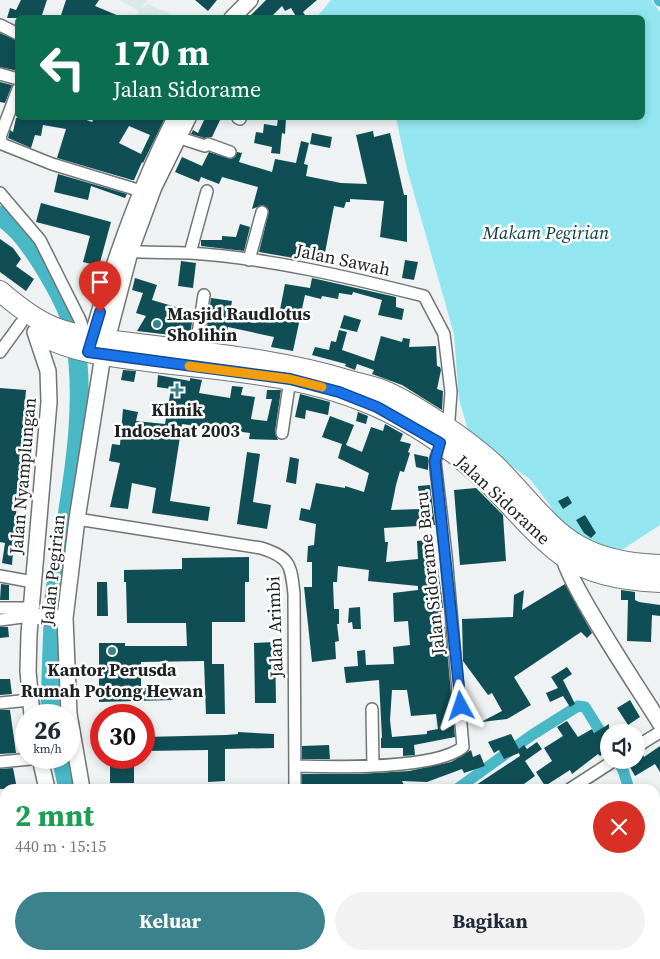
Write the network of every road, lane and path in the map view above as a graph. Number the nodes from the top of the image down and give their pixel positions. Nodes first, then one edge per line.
1 (250, 0) edge
2 (263, 0) edge
3 (235, 15) edge
4 (249, 15) edge
5 (0, 25) edge
6 (15, 32) edge
7 (0, 74) edge
8 (15, 78) edge
9 (15, 97) edge
10 (175, 120) edge
11 (186, 120) edge
12 (173, 136) junction
13 (230, 152) dead end
14 (141, 191) junction
15 (207, 192) dead end
16 (0, 193) edge
17 (262, 212) dead end
18 (124, 251) junction
19 (190, 253) junction
20 (249, 260) junction
21 (0, 291) edge
22 (204, 294) dead end
23 (0, 308) edge
24 (28, 328) junction
25 (85, 343) junction
26 (0, 352) edge
27 (195, 352) junction
28 (290, 379) junction
29 (282, 433) dead end
30 (443, 435) junction
31 (77, 519) junction
32 (564, 547) junction
33 (660, 564) edge
34 (0, 576) edge
35 (32, 582) junction
36 (660, 582) edge
37 (0, 608) edge
38 (30, 612) junction
39 (65, 618) junction
40 (0, 620) edge
41 (0, 703) edge
42 (31, 704) edge
43 (15, 705) edge
44 (372, 709) dead end
45 (660, 722) edge
46 (660, 732) edge
47 (645, 741) edge
48 (15, 760) edge
49 (0, 762) edge
50 (295, 766) junction
51 (374, 766) junction
52 (42, 769) edge
53 (601, 769) edge
54 (46, 784) edge
55 (81, 784) edge
56 (295, 784) edge
57 (578, 784) edge

1 - 3 main road
2 - 4 main road
5 - 6 street
7 - 8 street
9 - 14 street
10 - 12 main road
11 - 12 main road
12 - 13 street
12 - 14 main road
12 - 18 main road
14 - 18 main road
15 - 19 street
16 - 25 street
17 - 20 street
18 - 19 street, Jalan Sawah
18 - 25 main road, Jalan Pegirian
19 - 20 street, Jalan Sawah
20 - 30 street, Jalan Sawah
21 - 25 highway
22 - 27 street
23 - 24 highway
24 - 25 highway
24 - 26 street
24 - 35 main road, Jalan Nyamplungan
25 - 27 highway, Jalan Sidorame
25 - 28 highway, Jalan Sidorame
25 - 31 main road, Jalan Pegirian
27 - 30 highway, Jalan Sidorame
28 - 29 street
28 - 30 highway, Jalan Sidorame
30 - 32 highway, Jalan Sidorame
30 - 51 street, Jalan Sidorame Baru
31 - 39 main road, Jalan Pegirian
31 - 50 street, Jalan Arimbi
32 - 33 highway, Jalan Sidorame
32 - 36 highway, Jalan Sidorame
32 - 45 main road
34 - 35 street
35 - 38 main road, Jalan Nyamplungan
37 - 38 street
38 - 39 main road
38 - 40 street
38 - 42 main road, Jalan Nyamplungan
39 - 55 main road, Jalan Pegirian
41 - 43 street
44 - 51 street
46 - 47 street
48 - 49 street
50 - 51 street
50 - 56 street, Jalan Arimbi
52 - 54 main road
53 - 57 street

